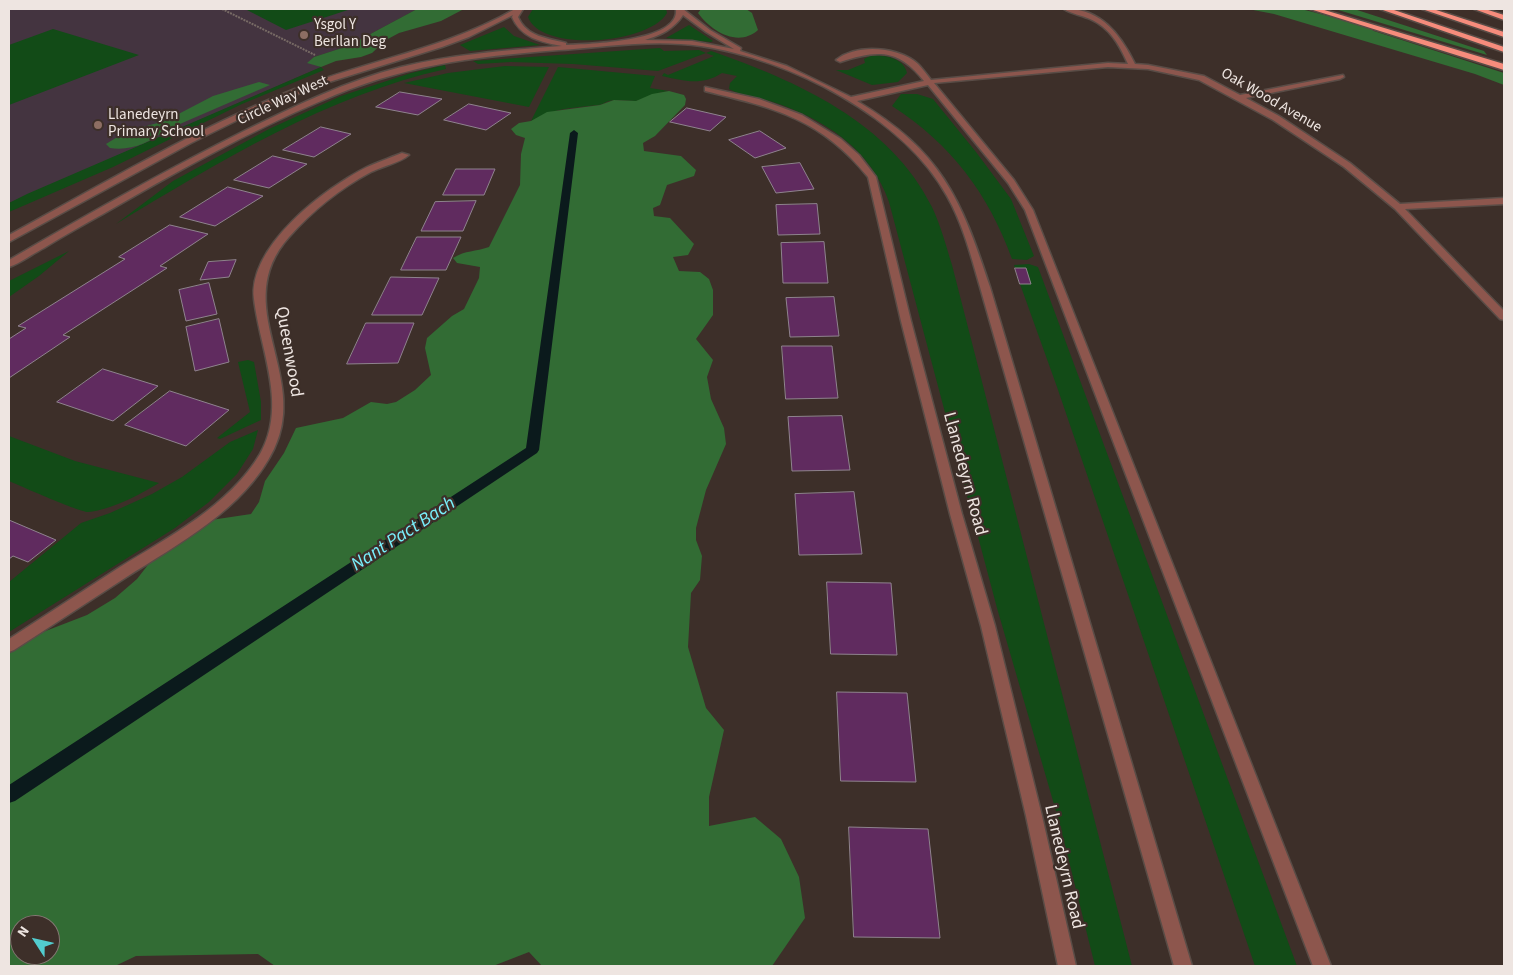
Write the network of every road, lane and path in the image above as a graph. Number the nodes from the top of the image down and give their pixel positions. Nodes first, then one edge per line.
1 (222, 9) edge
2 (519, 9) edge
3 (679, 9) edge
4 (1066, 9) edge
5 (1314, 9) edge
6 (1384, 9) edge
7 (1426, 9) edge
8 (1478, 9) edge
9 (1504, 18) edge
10 (1504, 35) edge
11 (626, 42) junction
12 (597, 45) junction
13 (1504, 50) edge
14 (747, 53) junction
15 (315, 55) dead end
16 (840, 60) dead end
17 (1132, 65) junction
18 (1504, 67) edge
19 (1340, 77) dead end
20 (928, 81) junction
21 (708, 89) dead end
22 (1240, 97) junction
23 (850, 100) junction
24 (405, 154) dead end
25 (1504, 201) edge
26 (1398, 207) junction
27 (9, 239) edge
28 (9, 264) edge
29 (1504, 317) edge
30 (9, 646) edge
31 (1067, 966) edge
32 (1183, 966) edge
33 (1322, 966) edge

1 - 15 path
2 - 12 street
2 - 27 street, Circle Way West
3 - 11 street
3 - 14 street
4 - 17 street
5 - 18 highway
6 - 13 highway
7 - 10 highway
8 - 9 highway
11 - 12 street
11 - 14 street
12 - 28 street, Circle Way West
14 - 23 street
16 - 20 street
17 - 20 street, Oak Wood Avenue
17 - 22 street, Oak Wood Avenue
19 - 22 street
20 - 23 street
20 - 33 street
21 - 31 street, Llanedeyrn Road
22 - 26 street, Oak Wood Avenue
23 - 32 street
24 - 30 street, Queenwood
25 - 26 street
26 - 29 street, Oak Wood Avenue

